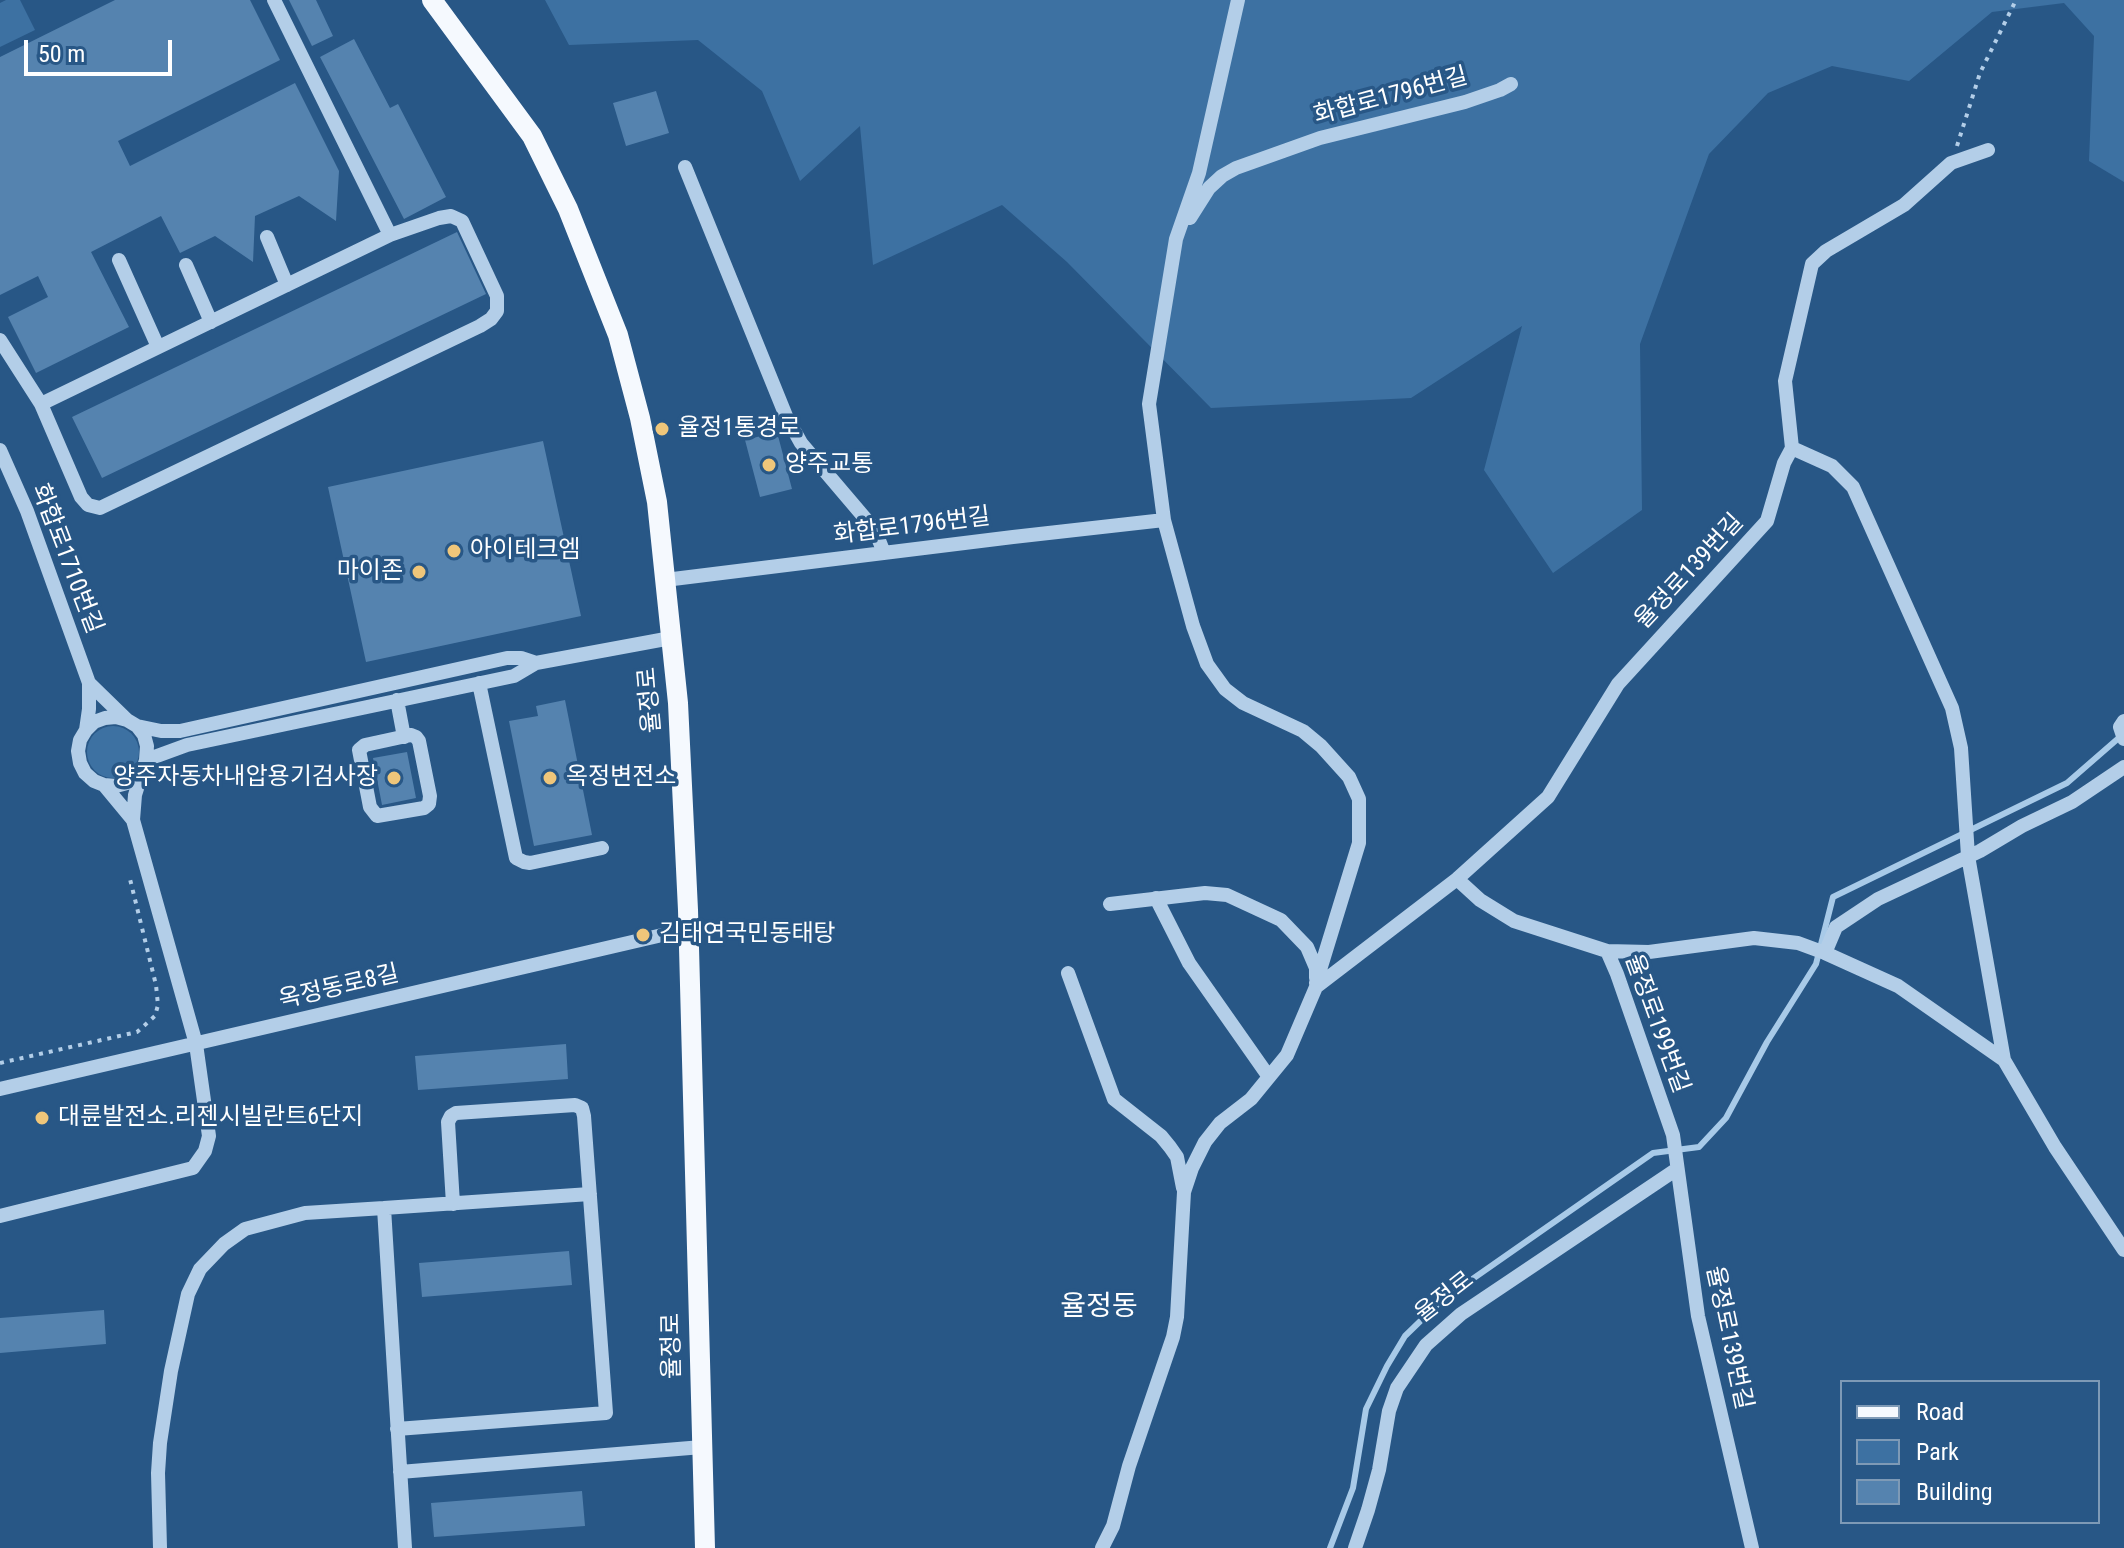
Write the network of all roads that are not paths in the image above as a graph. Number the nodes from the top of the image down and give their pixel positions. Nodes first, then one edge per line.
1 (274, 0) edge
2 (432, 0) edge
3 (1238, 0) edge
4 (1511, 84) dead end
5 (1988, 150) dead end
6 (685, 167) dead end
7 (390, 235) junction
8 (267, 237) dead end
9 (1176, 239) junction
10 (119, 260) dead end
11 (186, 265) dead end
12 (287, 285) junction
13 (211, 322) junction
14 (0, 340) edge
15 (158, 347) junction
16 (41, 404) junction
17 (1792, 448) junction
18 (0, 450) edge
19 (1164, 520) junction
20 (884, 553) junction
21 (665, 580) junction
22 (671, 638) junction
23 (536, 663) junction
24 (89, 683) junction
25 (479, 683) junction
26 (397, 700) junction
27 (132, 723) junction
28 (86, 730) junction
29 (404, 737) junction
30 (145, 764) junction
31 (2124, 767) edge
32 (104, 785) junction
33 (133, 820) junction
34 (602, 848) dead end
35 (1968, 853) junction
36 (1457, 879) junction
37 (1156, 898) junction
38 (1110, 904) dead end
39 (688, 929) junction
40 (1607, 951) junction
41 (1825, 953) junction
42 (1068, 973) dead end
43 (1316, 986) junction
44 (196, 1044) junction
45 (2004, 1060) junction
46 (1269, 1077) junction
47 (0, 1089) edge
48 (1673, 1135) joint
49 (1677, 1167) junction
50 (1184, 1192) junction
51 (590, 1194) junction
52 (453, 1204) junction
53 (384, 1208) junction
54 (0, 1216) edge
55 (2124, 1250) edge
56 (397, 1429) junction
57 (702, 1447) junction
58 (400, 1472) junction
59 (160, 1548) edge
60 (405, 1548) edge
61 (705, 1548) edge
62 (1102, 1548) edge
63 (1355, 1548) edge
64 (1752, 1548) edge

1 - 7 street
2 - 21 main road, 율정로
3 - 9 street, 화합로1796번길
4 - 9 street, 화합로1796번길
5 - 17 street, 율정로139번길
6 - 20 street
7 - 12 street
7 - 16 street
8 - 12 street
9 - 19 street, 화합로1796번길
10 - 15 street
11 - 13 street
12 - 13 street
13 - 15 street
14 - 16 street
15 - 16 street
17 - 35 street
17 - 36 street, 율정로139번길
18 - 24 street, 화합로1710번길
19 - 20 street, 화합로1796번길
19 - 43 street, 화합로1796번길
20 - 21 street, 화합로1796번길
21 - 22 main road, 율정로
22 - 23 street
22 - 39 main road, 율정로
23 - 25 street
23 - 27 street
24 - 27 street
24 - 28 street
25 - 26 street
25 - 34 street
26 - 29 street
26 - 30 street
27 - 28 street
27 - 30 street
28 - 32 street
29 - 29 street
30 - 32 street
30 - 33 street
31 - 35 street
32 - 33 street
33 - 44 street
35 - 41 street
35 - 45 street
36 - 40 street, 율정로199번길
36 - 43 street, 율정로139번길
37 - 38 street
37 - 43 street
37 - 46 street
39 - 44 street, 옥정동로8길
39 - 57 main road, 율정로
40 - 41 street
40 - 48 street, 율정로199번길
41 - 45 street
42 - 50 street, 율정로139번길
43 - 46 street, 율정로139번길
44 - 47 street, 옥정동로8길
44 - 54 street
45 - 55 street
46 - 50 street, 율정로139번길
48 - 49 street, 율정로139번길
49 - 63 street, 율정로
49 - 64 street, 율정로139번길
50 - 62 street, 율정로139번길
51 - 52 street
51 - 52 street
51 - 56 street
52 - 53 street
53 - 56 street
53 - 59 street
56 - 58 street
57 - 58 street
57 - 61 main road, 율정로
58 - 60 street

